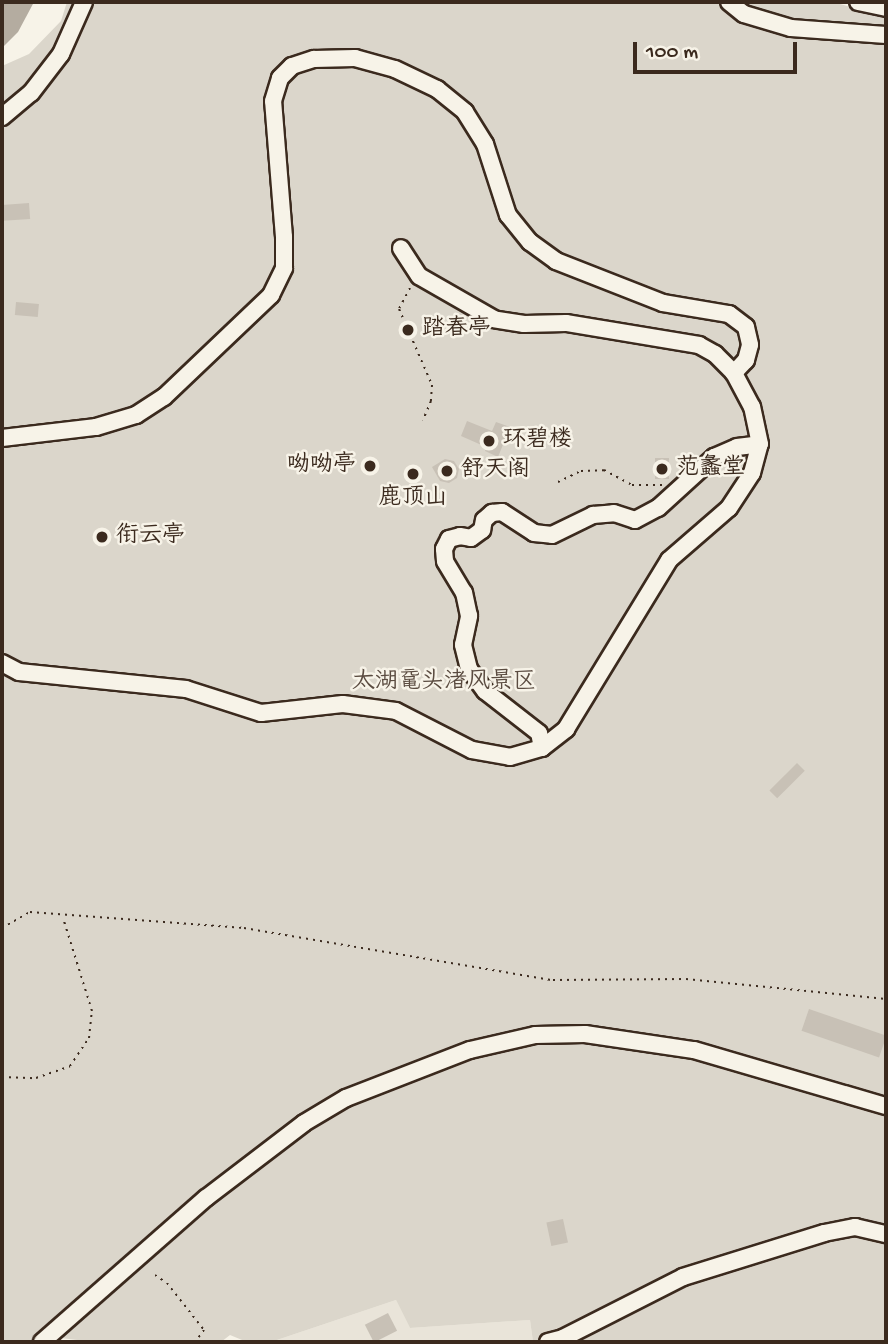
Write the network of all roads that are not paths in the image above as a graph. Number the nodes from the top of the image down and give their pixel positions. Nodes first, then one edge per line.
1 (84, 2) edge
2 (729, 2) edge
3 (858, 2) edge
4 (886, 8) edge
5 (886, 35) edge
6 (2, 117) edge
7 (401, 248) dead end
8 (734, 373) junction
9 (2, 438) edge
10 (760, 444) junction
11 (2, 663) edge
12 (542, 748) junction
13 (886, 1107) edge
14 (886, 1234) edge
15 (43, 1342) edge
16 (548, 1342) edge

1 - 6 street
2 - 5 street
3 - 4 street
7 - 8 street
8 - 9 street
8 - 10 street
10 - 12 street
10 - 12 street
11 - 12 street
13 - 15 street
14 - 16 street

